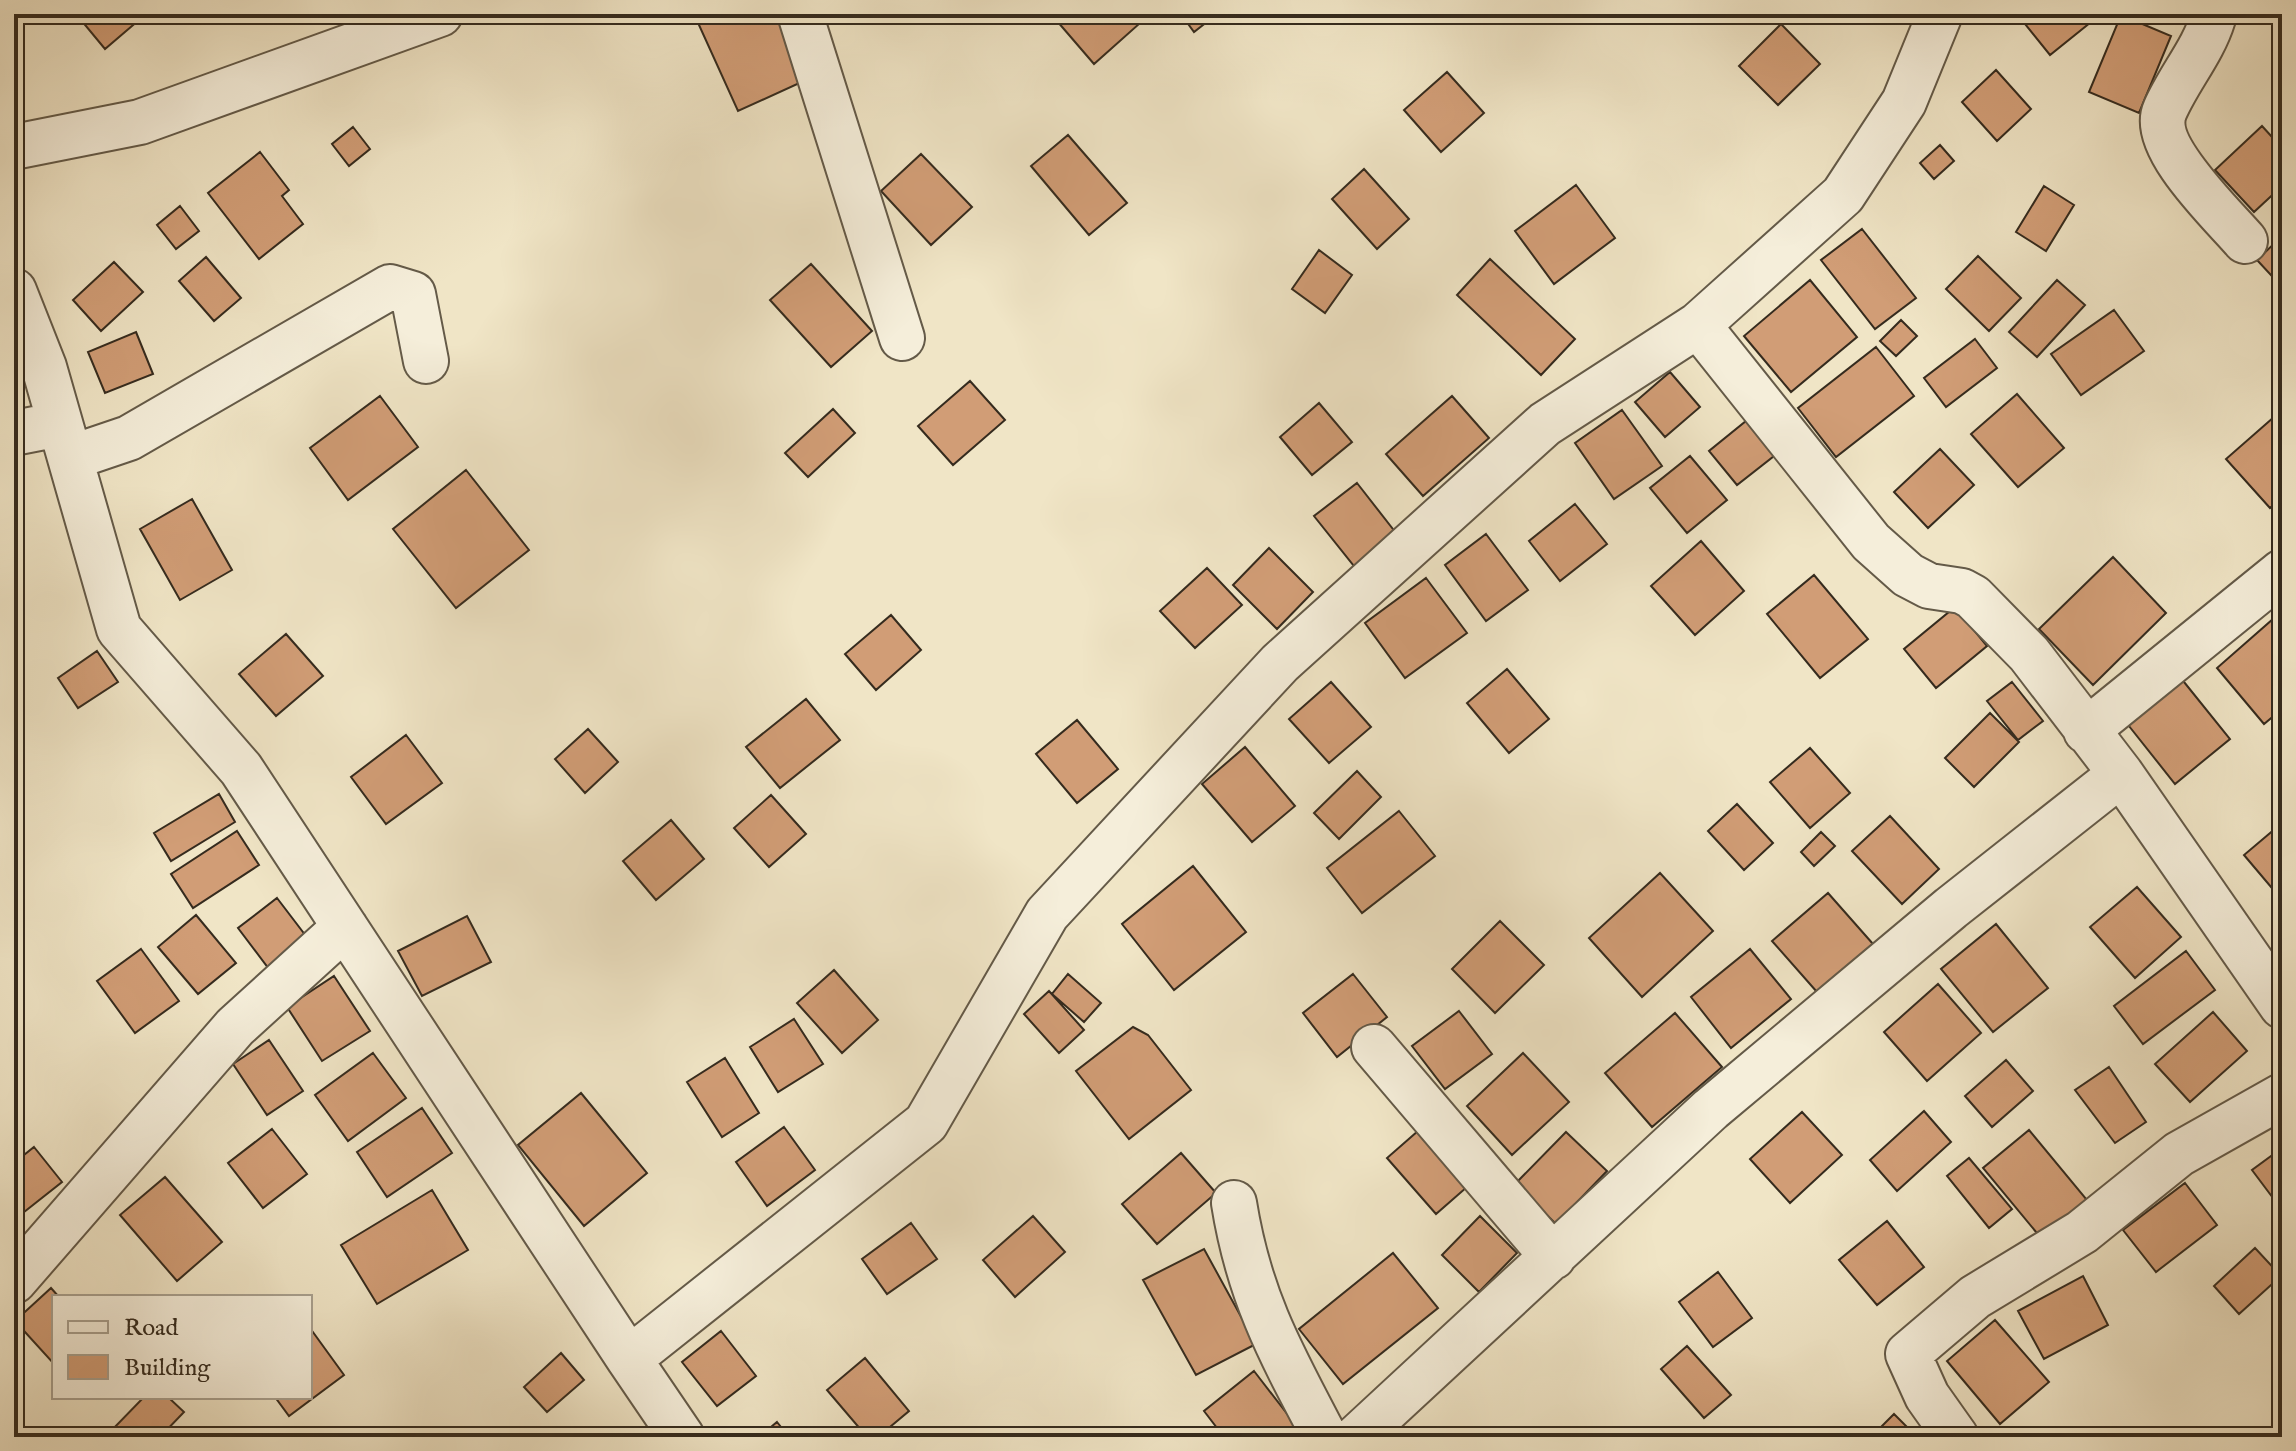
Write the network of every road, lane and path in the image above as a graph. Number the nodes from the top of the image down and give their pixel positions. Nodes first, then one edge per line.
1 (440, 14) edge
2 (800, 14) edge
3 (1940, 14) edge
4 (2210, 14) edge
5 (382, 20) edge
6 (14, 147) edge
7 (2245, 241) dead end
8 (14, 291) edge
9 (1698, 325) junction
10 (902, 338) dead end
11 (426, 361) dead end
12 (14, 433) edge
13 (65, 441) junction
14 (2282, 572) edge
15 (2086, 731) junction
16 (2121, 774) junction
17 (345, 927) junction
18 (2282, 1006) edge
19 (1374, 1047) dead end
20 (2282, 1096) edge
21 (1234, 1203) dead end
22 (1553, 1257) junction
23 (14, 1281) edge
24 (629, 1359) junction
25 (682, 1437) edge
26 (1325, 1437) edge
27 (1357, 1437) edge
28 (1956, 1437) edge

1 - 5 street
2 - 10 street
3 - 9 street
4 - 7 street
5 - 6 street
8 - 13 street
9 - 15 street
9 - 24 street
11 - 13 street
12 - 13 street
13 - 17 street
14 - 15 street
15 - 16 street
16 - 18 street
16 - 22 street
17 - 23 street
17 - 24 street
19 - 22 street
20 - 28 street
21 - 26 street
22 - 27 street
24 - 25 street

